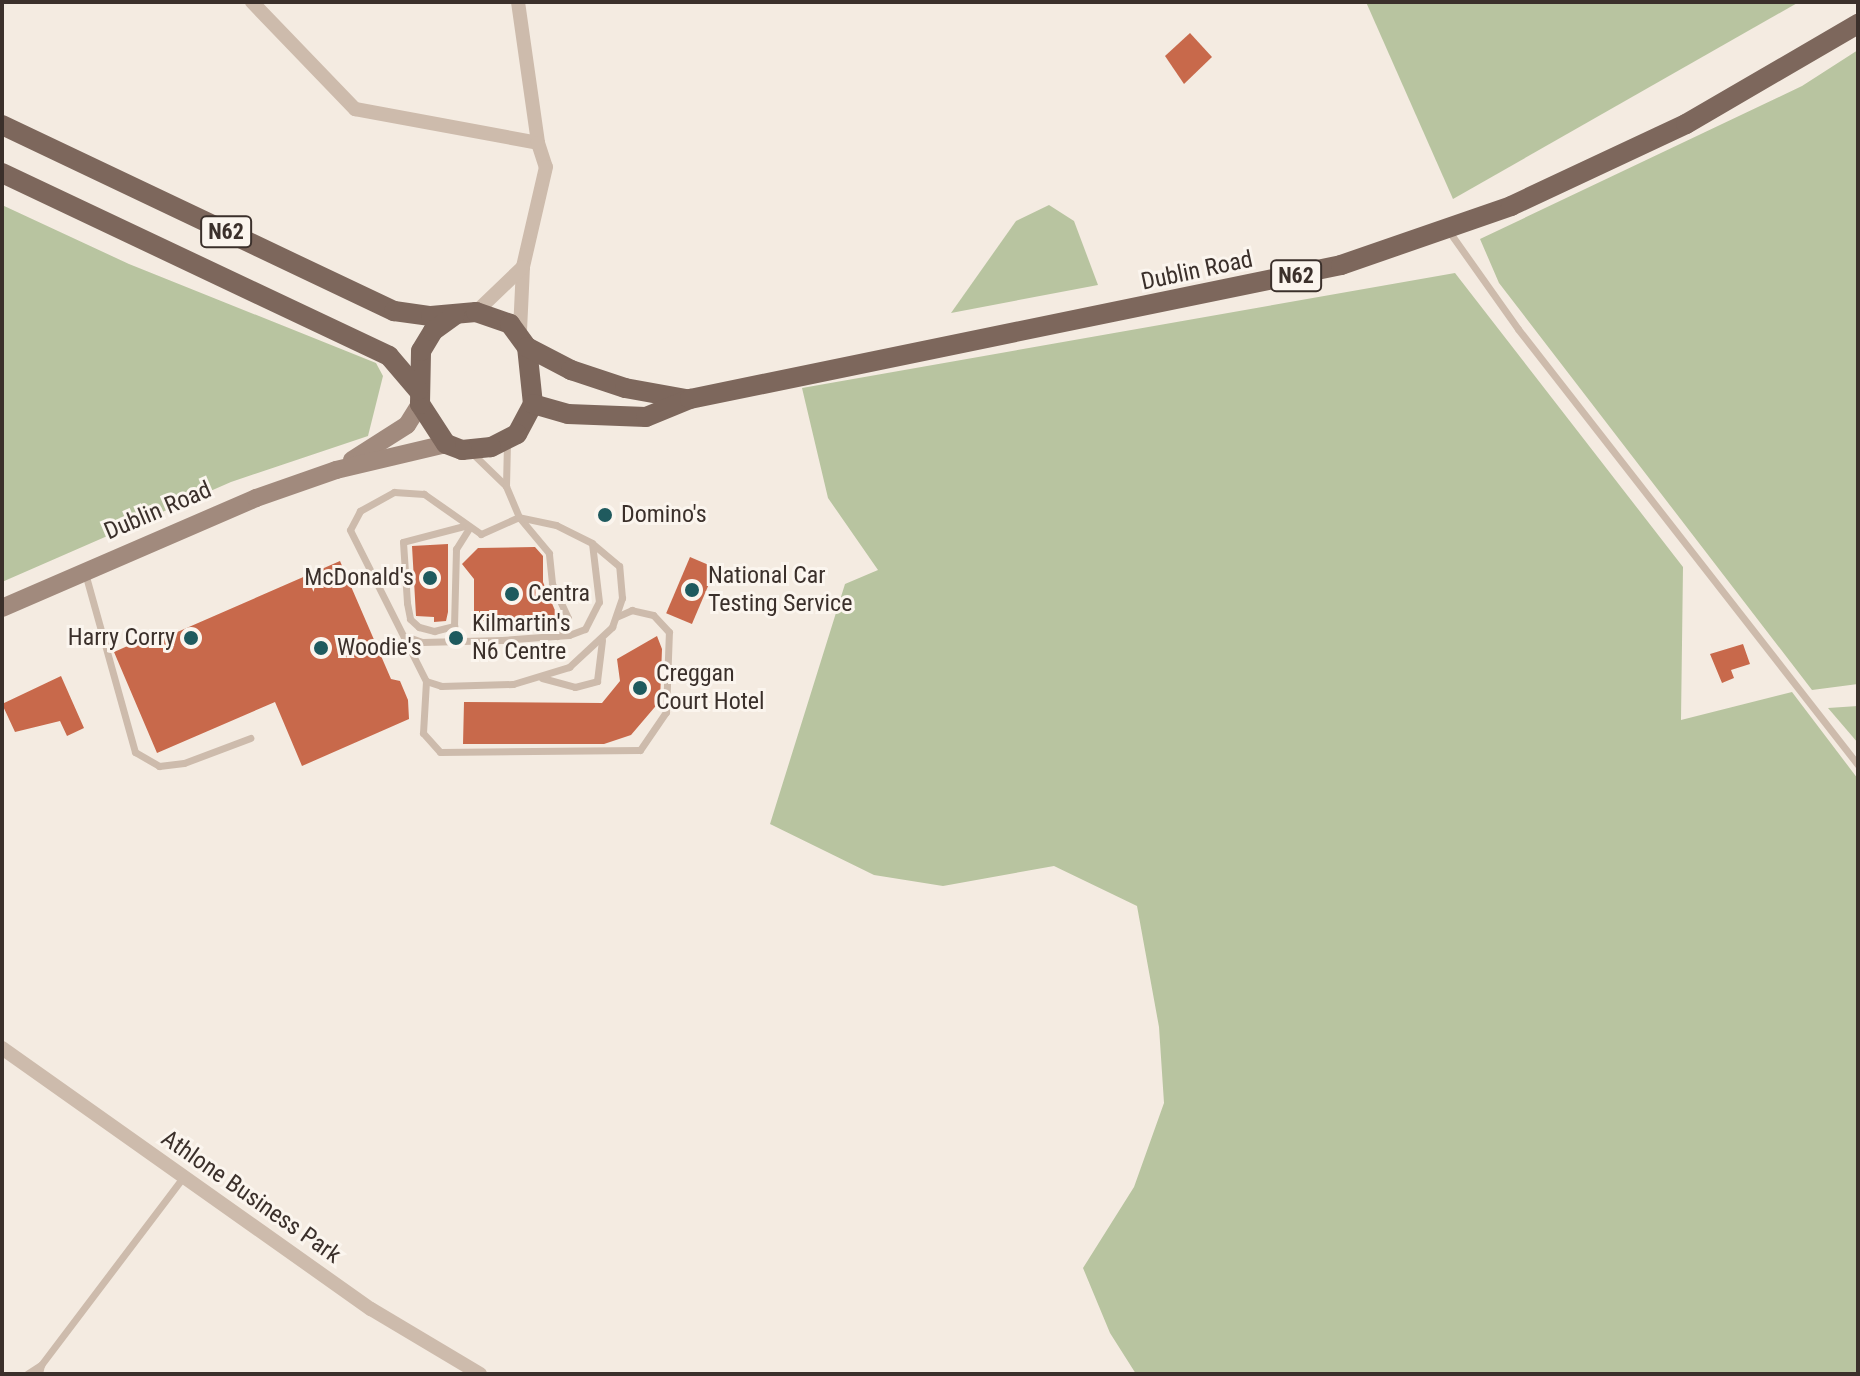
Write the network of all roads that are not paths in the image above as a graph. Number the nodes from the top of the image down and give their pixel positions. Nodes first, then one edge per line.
1 (252, 2) edge
2 (518, 2) edge
3 (1858, 24) edge
4 (2, 125) edge
5 (538, 143) junction
6 (2, 173) edge
7 (1447, 229) junction
8 (523, 267) junction
9 (476, 312) junction
10 (455, 315) junction
11 (523, 338) junction
12 (419, 397) junction
13 (690, 399) junction
14 (533, 404) junction
15 (507, 442) junction
16 (446, 444) junction
17 (467, 450) junction
18 (336, 470) junction
19 (506, 486) junction
20 (519, 517) junction
21 (466, 527) junction
22 (592, 543) junction
23 (84, 570) junction
24 (2, 608) edge
25 (616, 617) junction
26 (557, 636) junction
27 (408, 637) junction
28 (602, 639) junction
29 (540, 678) junction
30 (426, 681) junction
31 (250, 738) dead end
32 (1858, 765) edge
33 (2, 1048) edge
34 (183, 1177) junction
35 (40, 1370) edge
36 (27, 1374) edge
37 (480, 1374) edge

1 - 5 street
2 - 5 street
3 - 7 main road, Dublin Road / N62
4 - 10 main road, N62
5 - 8 street
6 - 12 main road, N62
7 - 13 main road, Dublin Road / N62
7 - 32 lane
8 - 9 street
8 - 11 street
9 - 10 main road, N62
9 - 11 main road, N62
10 - 12 main road
11 - 13 main road, Dublin Road / N62
11 - 14 main road
12 - 16 main road, N62
12 - 18 main road, Dublin Road
13 - 14 main road, Dublin Road / N62
14 - 15 main road
15 - 17 main road
15 - 19 lane
16 - 17 main road
16 - 18 main road, Dublin Road
17 - 19 lane
18 - 23 main road, Dublin Road
19 - 20 lane
20 - 21 lane
20 - 22 lane
20 - 26 lane
21 - 21 lane
21 - 27 lane
22 - 25 lane
22 - 26 lane
23 - 24 main road, Dublin Road
23 - 31 lane
25 - 28 lane
25 - 30 lane
26 - 27 lane
27 - 30 lane
28 - 29 lane
28 - 29 lane
29 - 30 lane
33 - 34 street, Athlone Business Park
34 - 35 lane
34 - 37 street, Athlone Business Park
35 - 36 lane

